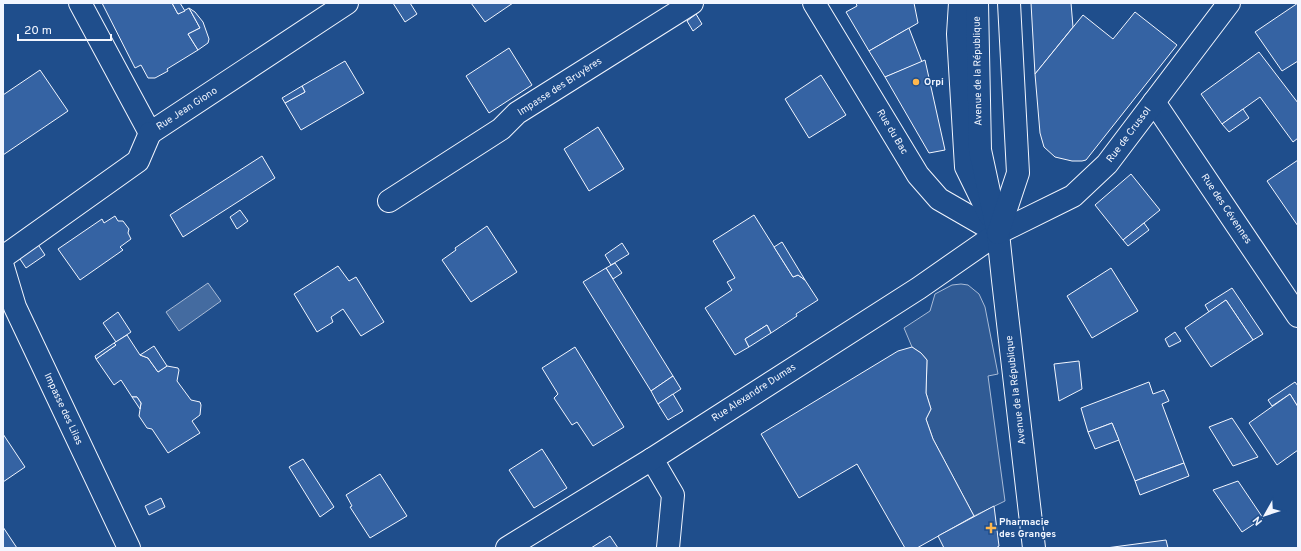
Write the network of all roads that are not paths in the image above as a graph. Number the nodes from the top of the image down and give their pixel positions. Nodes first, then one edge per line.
1 (80, 3) edge
2 (347, 3) edge
3 (692, 3) edge
4 (814, 3) edge
5 (960, 3) edge
6 (977, 3) edge
7 (1008, 3) edge
8 (1229, 3) edge
9 (1154, 102) junction
10 (150, 133) junction
11 (389, 201) dead end
12 (998, 233) junction
13 (3, 257) edge
14 (3, 267) edge
15 (1298, 316) edge
16 (652, 459) junction
17 (129, 548) edge
18 (507, 548) edge
19 (668, 548) edge
20 (1034, 548) edge

1 - 10 street, Rue Jean Giono
2 - 10 street, Rue Jean Giono
3 - 11 street, Impasse des Bruyères
4 - 12 street, Rue du Bac
5 - 12 street
6 - 12 street, Avenue de la République
7 - 12 street, Avenue de la République
8 - 9 street, Rue de Crussol
9 - 12 street, Rue de Crussol
9 - 15 street, Rue des Cévennes
10 - 13 street
12 - 16 street, Rue Alexandre Dumas
12 - 20 street, Avenue de la République
14 - 17 street, Impasse des Lilas
16 - 18 street, Rue Alexandre Dumas
16 - 19 street

